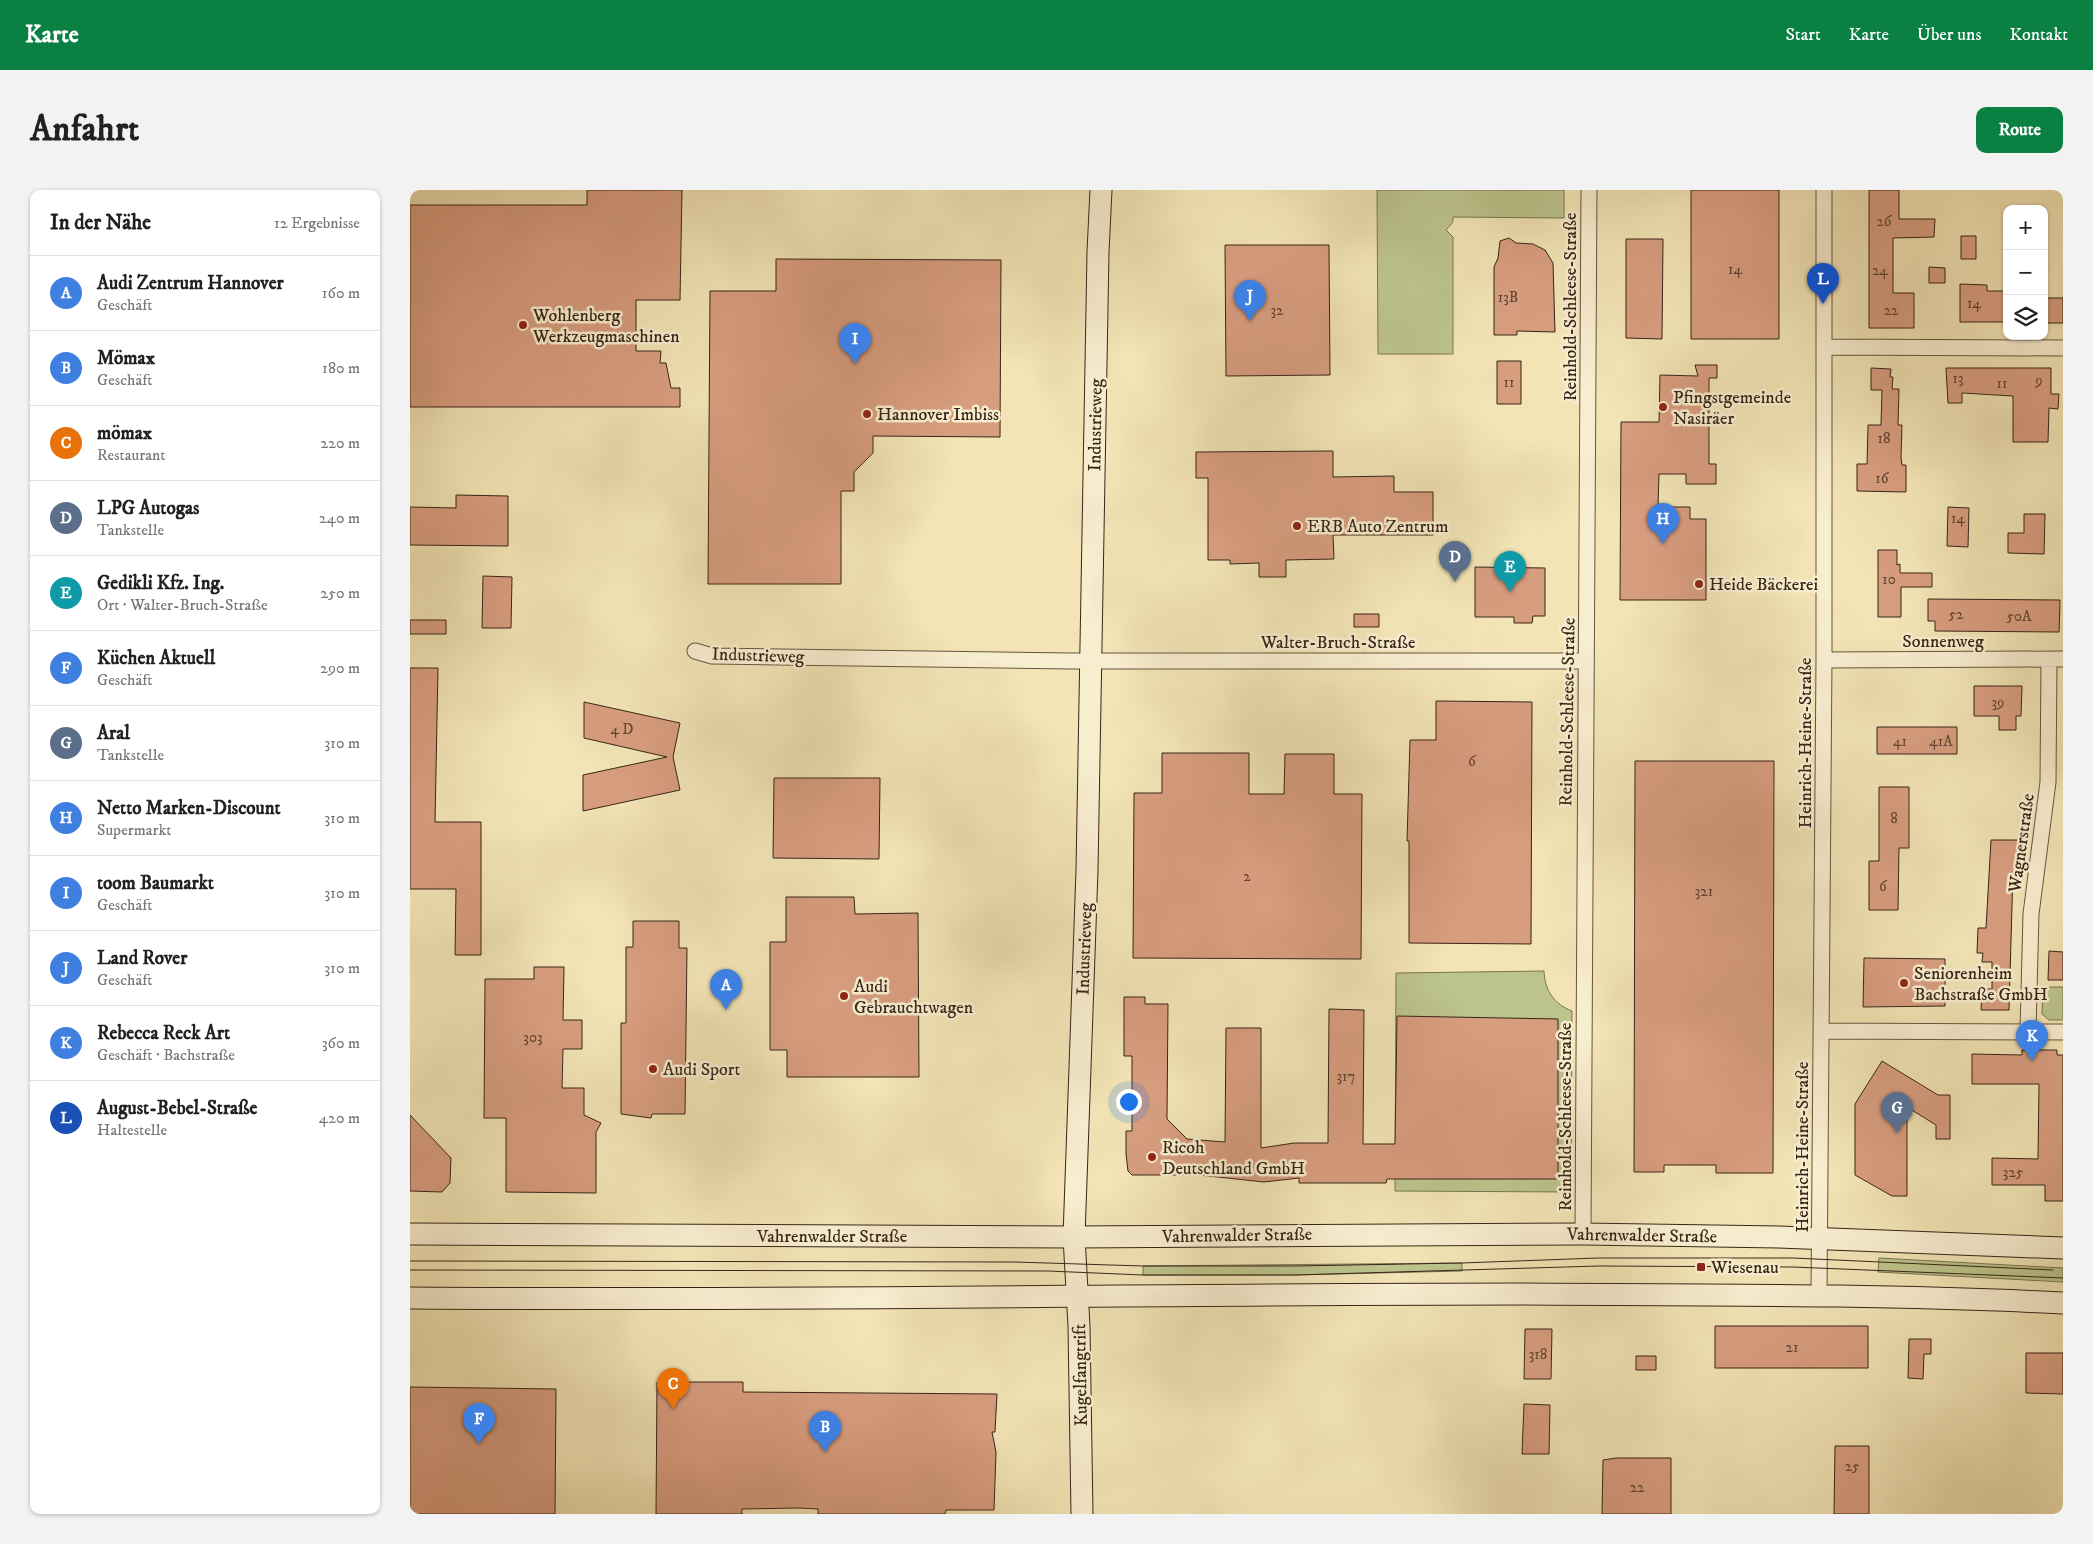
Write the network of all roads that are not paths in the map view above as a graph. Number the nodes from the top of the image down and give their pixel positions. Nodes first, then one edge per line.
1 (1101, 190) edge
2 (1589, 190) edge
3 (1824, 190) edge
4 (1824, 347) junction
5 (2063, 348) edge
6 (695, 651) dead end
7 (2056, 659) edge
8 (1585, 660) junction
9 (1824, 660) junction
10 (1091, 661) junction
11 (1822, 1031) junction
12 (2028, 1031) junction
13 (2063, 1032) edge
14 (410, 1234) edge
15 (1582, 1234) junction
16 (1074, 1236) junction
17 (1820, 1239) junction
18 (2063, 1248) edge
19 (1819, 1295) junction
20 (1078, 1297) junction
21 (410, 1298) edge
22 (2063, 1303) edge
23 (1082, 1514) edge

1 - 10 main road, Industrieweg
2 - 8 street, Reinhold-Schleese-Straße
3 - 4 street, Heinrich-Heine-Straße
4 - 5 street
4 - 9 street, Heinrich-Heine-Straße
6 - 10 street, Industrieweg
7 - 9 street, Sonnenweg
7 - 12 street, Wagnerstraße
8 - 10 street, Walter-Bruch-Straße
8 - 15 street, Reinhold-Schleese-Straße
9 - 11 street, Heinrich-Heine-Straße
10 - 16 main road, Industrieweg
11 - 12 street
11 - 17 street, Heinrich-Heine-Straße
12 - 13 street
14 - 16 main road, Vahrenwalder Straße
15 - 16 main road, Vahrenwalder Straße
15 - 17 main road, Vahrenwalder Straße
16 - 20 main road, Kugelfangtrift
17 - 18 main road, Vahrenwalder Straße
17 - 19 street, Heinrich-Heine-Straße
19 - 20 main road
19 - 22 main road
20 - 21 main road
20 - 23 main road, Kugelfangtrift

